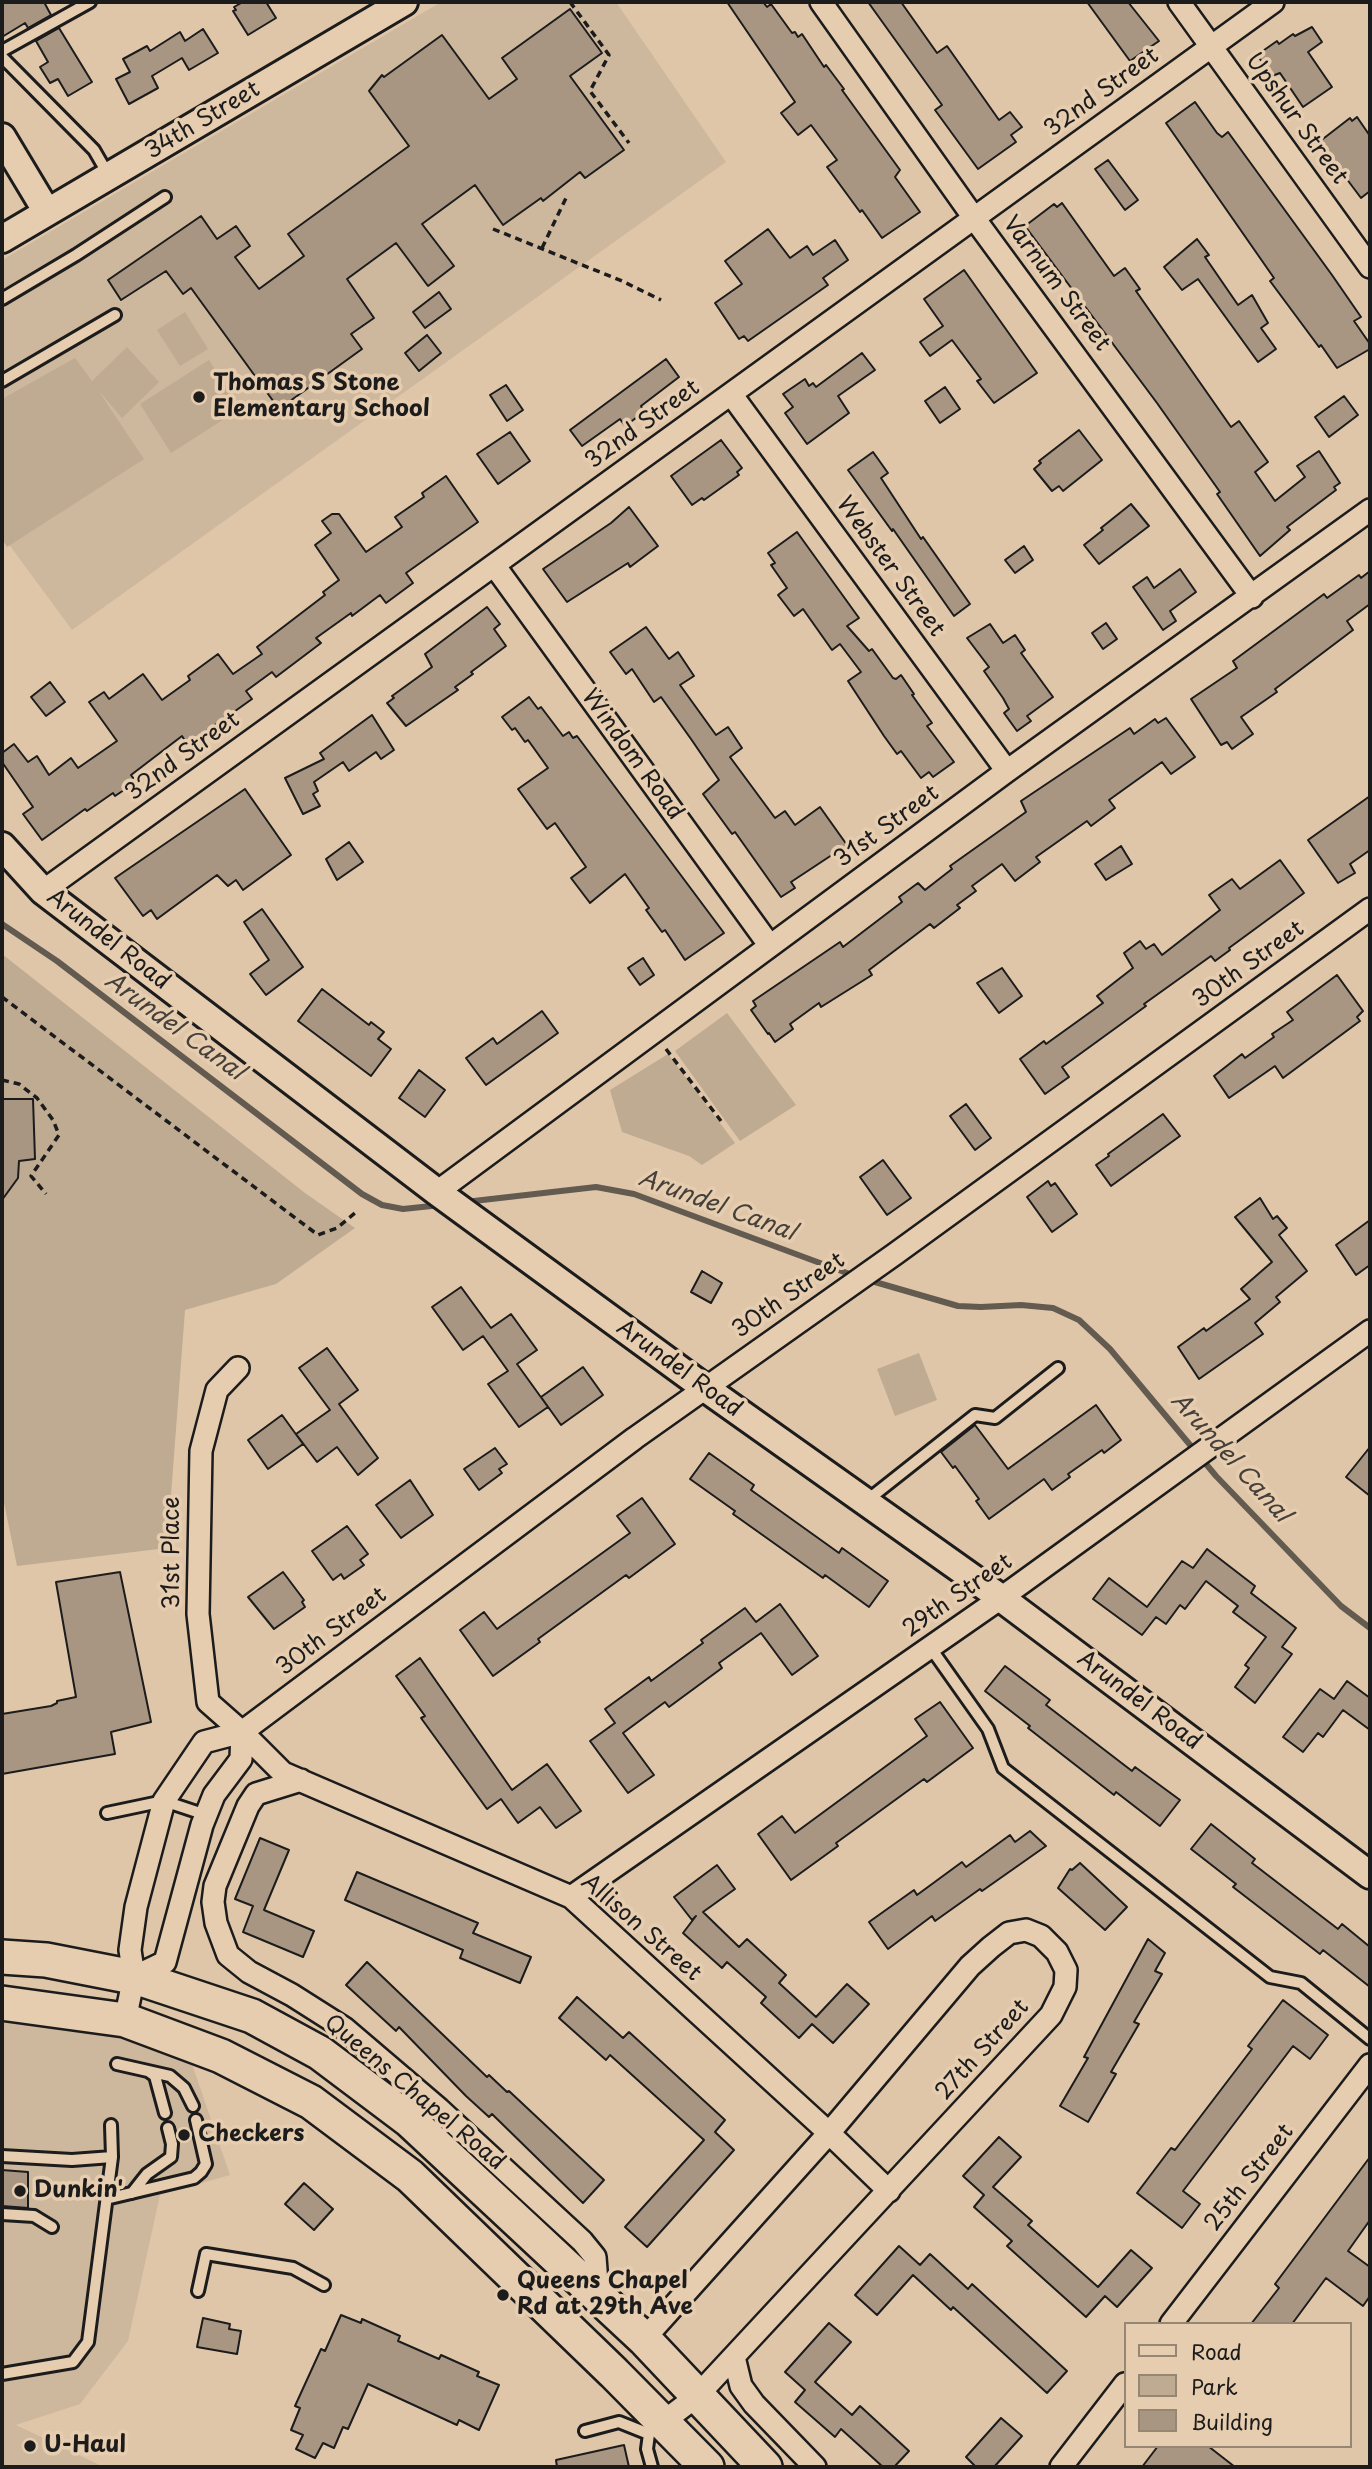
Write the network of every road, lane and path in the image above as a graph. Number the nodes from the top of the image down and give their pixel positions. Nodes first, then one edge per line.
1 (90, 2) edge
2 (404, 2) edge
3 (570, 2) edge
4 (821, 2) edge
5 (1179, 2) edge
6 (1273, 2) edge
7 (1211, 47) junction
8 (2, 51) edge
9 (2, 57) edge
10 (2, 137) edge
11 (629, 143) dead end
12 (109, 176) junction
13 (165, 197) dead end
14 (566, 198) dead end
15 (47, 212) junction
16 (974, 218) junction
17 (493, 229) dead end
18 (2, 239) edge
19 (542, 248) junction
20 (1370, 267) edge
21 (2, 299) edge
22 (661, 300) dead end
23 (115, 316) dead end
24 (2, 381) edge
25 (731, 394) junction
26 (1370, 510) edge
27 (494, 565) junction
28 (1252, 597) junction
29 (1007, 771) junction
30 (2, 846) edge
31 (43, 891) junction
32 (1370, 909) edge
33 (769, 946) junction
34 (2, 997) edge
35 (661, 1042) dead end
36 (2, 1080) edge
37 (721, 1121) dead end
38 (437, 1192) junction
39 (46, 1194) dead end
40 (355, 1213) dead end
41 (1365, 1343) edge
42 (238, 1368) dead end
43 (1058, 1368) dead end
44 (705, 1388) junction
45 (865, 1502) junction
46 (1001, 1598) junction
47 (930, 1647) junction
48 (242, 1732) junction
49 (301, 1780) junction
50 (164, 1801) junction
51 (107, 1812) dead end
52 (206, 1815) junction
53 (1370, 1875) edge
54 (571, 1897) junction
55 (2, 1957) edge
56 (134, 1977) junction
57 (2, 2003) edge
58 (125, 2020) junction
59 (1370, 2039) edge
60 (117, 2063) dead end
61 (1370, 2065) edge
62 (145, 2069) junction
63 (193, 2106) dead end
64 (165, 2113) dead end
65 (197, 2120) dead end
66 (111, 2125) dead end
67 (168, 2128) dead end
68 (829, 2133) junction
69 (2, 2155) edge
70 (112, 2157) junction
71 (889, 2191) junction
72 (132, 2193) junction
73 (106, 2199) junction
74 (2, 2214) edge
75 (52, 2227) dead end
76 (324, 2285) dead end
77 (198, 2291) dead end
78 (598, 2296) junction
79 (1173, 2322) edge
80 (644, 2339) junction
81 (734, 2357) junction
82 (2, 2374) edge
83 (1124, 2385) edge
84 (697, 2396) junction
85 (656, 2428) junction
86 (584, 2431) dead end
87 (652, 2467) edge
88 (707, 2467) edge
89 (765, 2467) edge
90 (815, 2467) edge
91 (1061, 2467) edge

1 - 8 lane
2 - 12 street, 34th Street
3 - 11 path
4 - 16 street, Varnum Street
5 - 7 street, Upshur Street
6 - 7 street, 32nd Street
7 - 16 street, 32nd Street
7 - 20 street, Upshur Street
9 - 12 lane
10 - 15 street
12 - 15 street, 34th Street
13 - 21 lane
14 - 19 path
15 - 18 street, 34th Street
16 - 25 street, 32nd Street
16 - 28 street, Varnum Street
17 - 19 path
19 - 22 path
23 - 24 lane
25 - 27 street, 32nd Street
25 - 29 street, Webster Street
26 - 28 street, 31st Street
27 - 31 street, 32nd Street
27 - 33 street, Windom Road
28 - 29 street, 31st Street
29 - 33 street, 31st Street
30 - 31 street, Arundel Road
31 - 38 street, Arundel Road
32 - 44 street, 30th Street
33 - 38 street, 31st Street
34 - 40 path
35 - 37 path
36 - 39 path
38 - 44 street, Arundel Road
41 - 46 street, 29th Street
42 - 48 street, 31st Place
43 - 45 lane
44 - 45 street, Arundel Road
44 - 48 street, 30th Street
45 - 46 street, Arundel Road
46 - 47 street, 29th Street
46 - 53 street, Arundel Road
47 - 54 street, 29th Street
47 - 59 lane
48 - 49 street, Allison Street
48 - 50 street, 30th Street
48 - 52 street
49 - 54 street, Allison Street
49 - 78 street, Queens Chapel Road
50 - 51 lane
50 - 52 lane
50 - 56 street, 30th Street
52 - 56 street
54 - 68 street, Allison Street
55 - 56 main road, Queens Chapel Road
56 - 58 street, 30th Street
56 - 78 main road, Queens Chapel Road
57 - 58 main road
58 - 85 main road
60 - 62 lane
61 - 79 street, 25th Street
62 - 63 lane
62 - 64 lane
65 - 72 lane
66 - 70 lane
67 - 72 lane
68 - 71 street, Allison Street
68 - 71 street, 27th Street
68 - 80 street, 27th Street
69 - 70 lane
70 - 73 lane
71 - 81 street, 27th Street
72 - 73 lane
73 - 82 lane
74 - 75 lane
76 - 77 lane
78 - 80 main road, Queens Chapel Road
80 - 84 main road, Queens Chapel Road
81 - 84 street, 27th Street
81 - 90 street
83 - 91 street
84 - 85 street, 27th Street
84 - 89 main road, Queens Chapel Road
85 - 86 lane
85 - 87 lane
85 - 88 main road

